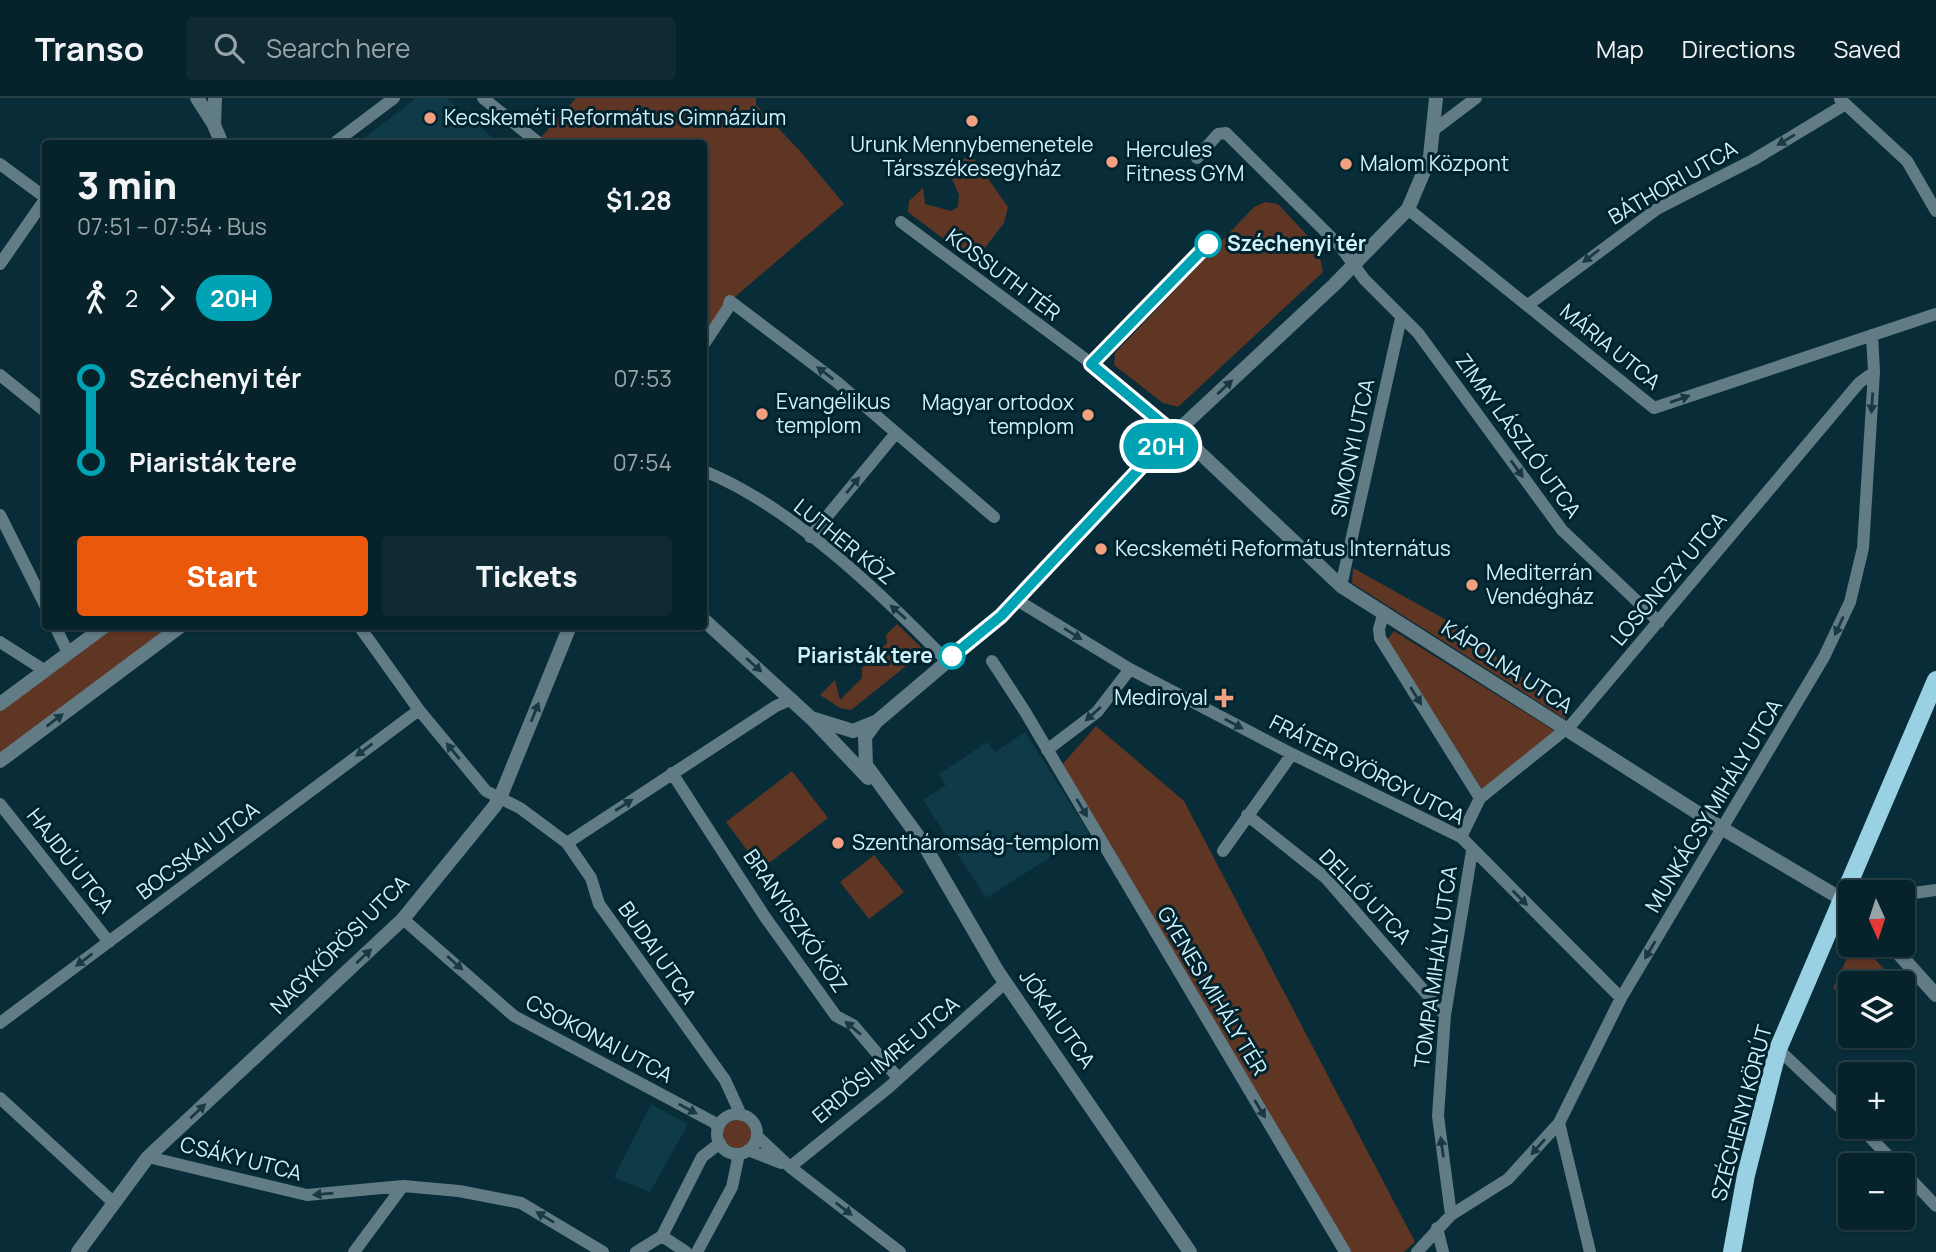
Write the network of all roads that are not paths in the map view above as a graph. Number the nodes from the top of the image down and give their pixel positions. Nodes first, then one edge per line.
1 (197, 98) edge
2 (215, 98) edge
3 (394, 98) edge
4 (483, 98) edge
5 (1436, 98) edge
6 (1476, 98) edge
7 (1842, 101) edge
8 (214, 125) junction
9 (1435, 129) junction
10 (220, 140) edge
11 (338, 140) edge
12 (535, 140) edge
13 (1197, 158) dead end
14 (0, 164) edge
15 (42, 195) edge
16 (42, 204) edge
17 (1408, 209) junction
18 (1936, 211) edge
19 (901, 222) dead end
20 (0, 264) edge
21 (1354, 266) junction
22 (1528, 304) junction
23 (1936, 314) edge
24 (1401, 318) junction
25 (1872, 335) junction
26 (707, 340) edge
27 (1874, 372) junction
28 (0, 375) edge
29 (42, 409) edge
30 (896, 433) junction
31 (1176, 435) junction
32 (707, 472) edge
33 (0, 514) edge
34 (994, 517) dead end
35 (810, 537) junction
36 (1341, 586) junction
37 (42, 599) edge
38 (1017, 600) junction
39 (1384, 612) junction
40 (1659, 622) junction
41 (707, 623) edge
42 (57, 630) edge
43 (100, 630) edge
44 (176, 630) edge
45 (362, 630) edge
46 (568, 630) edge
47 (0, 642) edge
48 (68, 653) junction
49 (946, 660) junction
50 (992, 661) dead end
51 (1130, 669) junction
52 (44, 670) junction
53 (1936, 680) edge
54 (792, 699) junction
55 (0, 704) edge
56 (419, 710) junction
57 (811, 718) junction
58 (876, 722) junction
59 (1565, 730) junction
60 (1047, 750) junction
61 (1292, 754) junction
62 (0, 761) edge
63 (673, 773) junction
64 (500, 798) junction
65 (1480, 798) junction
66 (0, 804) edge
67 (895, 807) junction
68 (1247, 816) junction
69 (1723, 829) junction
70 (1461, 837) junction
71 (567, 843) junction
72 (1472, 850) junction
73 (1223, 851) dead end
74 (1855, 880) edge
75 (1936, 890) edge
76 (1915, 893) edge
77 (1838, 897) edge
78 (403, 919) junction
79 (1838, 919) edge
80 (109, 942) junction
81 (1902, 957) edge
82 (1006, 982) junction
83 (1936, 995) edge
84 (1621, 998) junction
85 (1445, 1015) junction
86 (0, 1023) edge
87 (1778, 1049) junction
88 (898, 1079) junction
89 (0, 1098) edge
90 (1838, 1106) edge
91 (741, 1115) junction
92 (1559, 1123) junction
93 (719, 1136) junction
94 (757, 1136) junction
95 (1872, 1139) edge
96 (743, 1152) junction
97 (1885, 1153) edge
98 (148, 1157) junction
99 (790, 1167) junction
100 (1915, 1184) edge
101 (403, 1186) junction
102 (114, 1203) junction
103 (1936, 1206) edge
104 (1451, 1215) junction
105 (1437, 1228) junction
106 (662, 1236) junction
107 (78, 1252) edge
108 (354, 1252) edge
109 (603, 1252) edge
110 (636, 1252) edge
111 (686, 1252) edge
112 (698, 1252) edge
113 (900, 1252) edge
114 (1190, 1252) edge
115 (1345, 1252) edge
116 (1417, 1252) edge
117 (1443, 1252) edge
118 (1590, 1252) edge
119 (1732, 1252) edge

1 - 8 street
2 - 8 street
3 - 11 street
4 - 12 street
5 - 9 street
6 - 9 street
7 - 18 street
7 -> 22 street, BÁTHORI UTCA
8 - 10 street
9 - 17 street
13 - 21 street, ZIMAY LÁSZLÓ UTCA
14 - 15 street
16 - 20 street
17 - 21 street
17 - 22 street, MÁRIA UTCA
19 - 31 street, KOSSUTH TÉR
21 - 24 street, ZIMAY LÁSZLÓ UTCA
31 -> 21 street
22 -> 25 street, MÁRIA UTCA
23 - 25 street, MÁRIA UTCA
24 - 36 street, SIMONYI UTCA
24 -> 40 street, ZIMAY LÁSZLÓ UTCA
25 - 27 street, MUNKÁCSY MIHÁLY UTCA
30 -> 26 street
27 - 40 street, LOSONCZY UTCA
27 -> 69 street, MUNKÁCSY MIHÁLY UTCA
28 - 29 street
30 - 34 street
35 -> 30 street
31 - 36 street, KÁPOLNA UTCA
31 - 38 street
32 - 35 street, LUTHER KÖZ
33 - 37 street
49 -> 35 street, LUTHER KÖZ
36 - 39 street, KÁPOLNA UTCA
38 - 49 street
38 -> 51 street
39 - 59 street, KÁPOLNA UTCA
39 -> 65 street
40 - 59 street, LOSONCZY UTCA
41 -> 54 street
42 - 48 street
43 - 48 street
62 -> 44 street
45 - 56 street, BUDAI UTCA
64 -> 46 street, NAGYKŐRÖSI UTCA
47 - 52 street
48 - 52 street
49 - 58 street
50 - 60 street, GYENES MIHÁLY TÉR
51 -> 60 street
51 -> 61 street, FRÁTER GYÖRGY UTCA
52 - 55 street
53 - 74 main road, SZÉCHENYI KÖRÚT
54 - 57 street
54 - 63 street
64 -> 56 street, BUDAI UTCA
56 -> 80 street, BOCSKAI UTCA
57 - 58 street
57 - 67 street
58 - 67 street
59 - 65 street, LOSONCZY UTCA
59 - 69 street, KÁPOLNA UTCA
60 -> 115 street, GYENES MIHÁLY TÉR
61 - 68 street
61 - 70 street, FRÁTER GYÖRGY UTCA
71 -> 63 street
88 -> 63 street, BRANYISZKÓ KÖZ
64 - 71 street, BUDAI UTCA
64 - 78 street, NAGYKŐRÖSI UTCA
65 - 70 street
66 - 80 street, HAJDÚ UTCA
67 - 82 street, JÓKAI UTCA
68 - 73 street
68 - 85 street, DELLŐ UTCA
69 - 77 street, KÁPOLNA UTCA
69 -> 84 street, MUNKÁCSY MIHÁLY UTCA
70 - 72 street, FRÁTER GYÖRGY UTCA
71 - 91 street, BUDAI UTCA
72 -> 84 street, FRÁTER GYÖRGY UTCA
72 - 85 street, TOMPA MIHÁLY UTCA
75 - 76 street
78 -> 93 street, CSOKONAI UTCA
98 -> 78 street, NAGYKŐRÖSI UTCA
79 - 87 main road, SZÉCHENYI KÖRÚT
80 -> 86 street, BOCSKAI UTCA
81 - 83 street
82 - 88 street, ERDŐSI IMRE UTCA
82 - 114 street, JÓKAI UTCA
84 - 92 street, MUNKÁCSY MIHÁLY UTCA
104 -> 85 street, TOMPA MIHÁLY UTCA
87 - 90 street
87 - 119 main road, SZÉCHENYI KÖRÚT
88 - 99 street, ERDŐSI IMRE UTCA
89 - 102 street
91 - 93 street
91 - 94 street
92 -> 104 street, MUNKÁCSY MIHÁLY UTCA
92 - 118 street
93 - 96 street
93 - 106 street
94 - 96 street
94 - 99 street
95 - 97 street
96 - 99 street
96 - 112 street
101 -> 98 street, CSÁKY UTCA
98 - 102 street, NAGYKŐRÖSI UTCA
99 -> 113 street
100 - 103 street
101 - 108 street
109 -> 101 street, CSÁKY UTCA
102 - 107 street, NAGYKŐRÖSI UTCA
104 - 105 street, MUNKÁCSY MIHÁLY UTCA
105 - 116 street, MUNKÁCSY MIHÁLY UTCA
105 - 117 street
106 - 110 street
106 - 111 street

